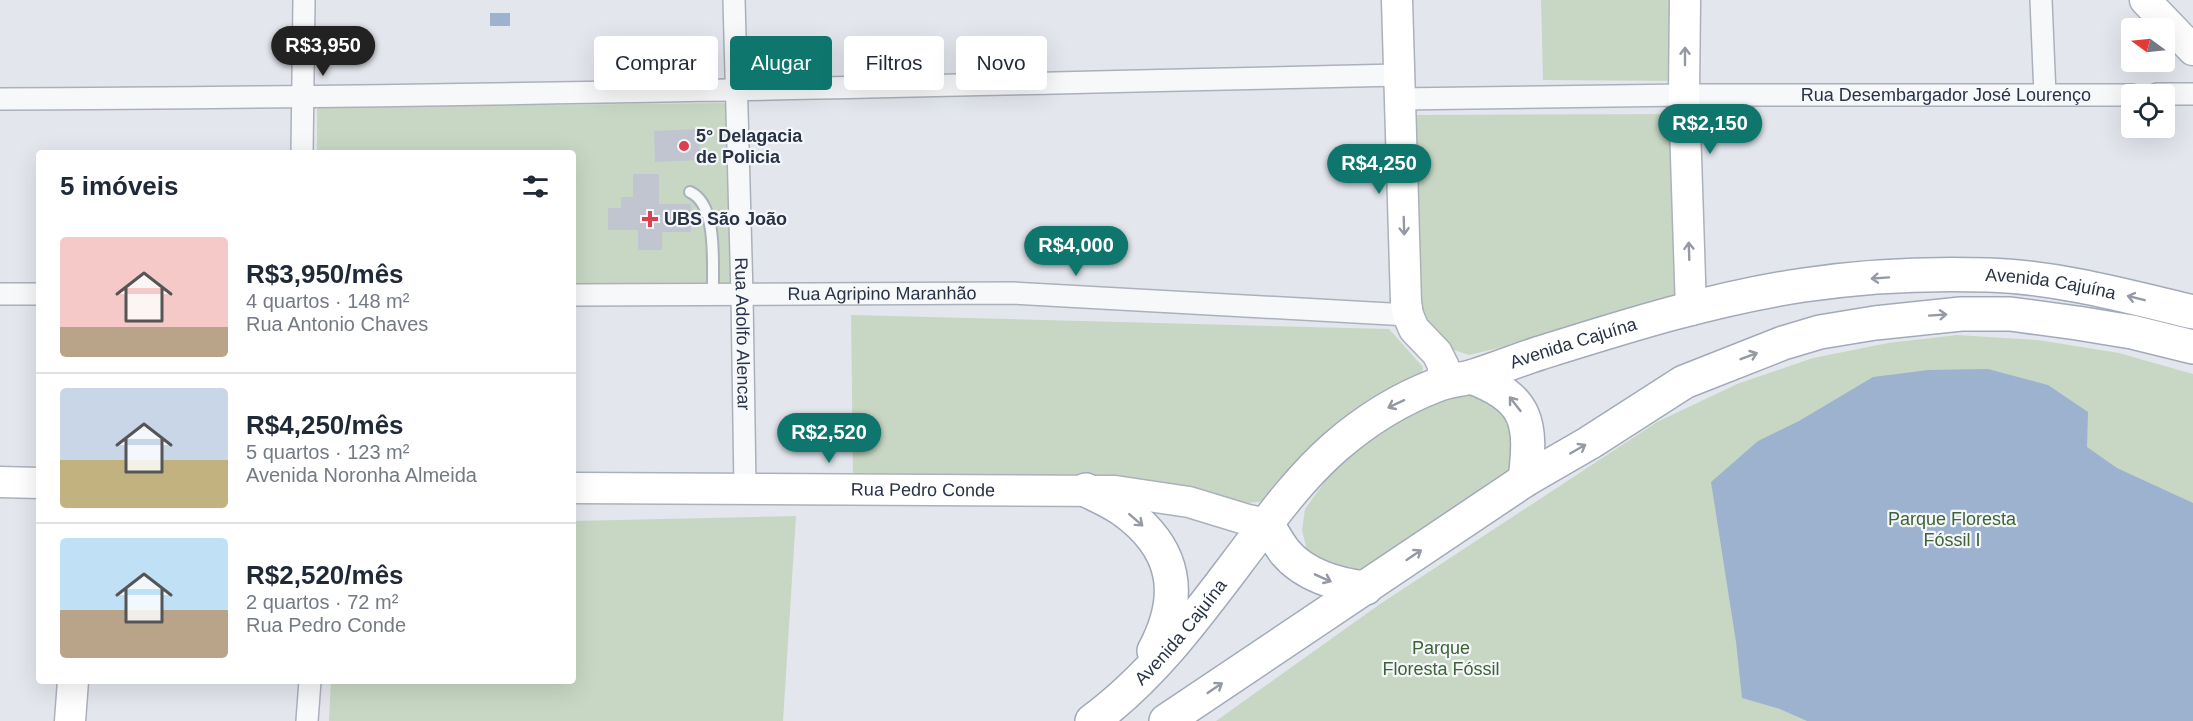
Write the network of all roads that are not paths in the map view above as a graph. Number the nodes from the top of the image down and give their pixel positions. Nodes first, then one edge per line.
1 (304, 0) edge
2 (734, 0) edge
3 (1397, 0) edge
4 (1685, 0) edge
5 (2041, 0) edge
6 (2145, 0) edge
7 (2173, 0) edge
8 (2193, 19) edge
9 (2193, 50) edge
10 (1400, 87) junction
11 (737, 91) junction
12 (1684, 94) junction
13 (2121, 94) edge
14 (2175, 94) edge
15 (2193, 94) edge
16 (2045, 95) junction
17 (303, 97) junction
18 (0, 99) edge
19 (302, 150) edge
20 (690, 192) dead end
21 (0, 294) edge
22 (36, 294) edge
23 (576, 295) edge
24 (742, 295) junction
25 (713, 296) junction
26 (1691, 310) junction
27 (2193, 312) edge
28 (1408, 315) junction
29 (2193, 347) edge
30 (1455, 381) junction
31 (1525, 480) junction
32 (0, 482) edge
33 (36, 483) edge
34 (576, 488) edge
35 (745, 488) junction
36 (1086, 490) junction
37 (1267, 524) junction
38 (1366, 588) junction
39 (74, 684) edge
40 (310, 684) edge
41 (1130, 691) junction
42 (70, 721) edge
43 (307, 721) edge
44 (1092, 721) edge
45 (1166, 721) edge

1 - 17 street
2 - 11 street, Rua Adolfo Alencar
3 - 10 main road
12 -> 4 main road
5 - 16 street
6 - 9 main road
7 - 8 main road
10 - 11 street, Rua Desembargador José Lourenço
10 - 12 street, Rua Desembargador José Lourenço
10 -> 28 main road
11 - 17 street, Rua Desembargador José Lourenço
11 - 24 street, Rua Adolfo Alencar
12 - 16 street, Rua Desembargador José Lourenço
26 -> 12 main road
13 - 16 street, Rua Desembargador José Lourenço
14 - 15 street
17 - 18 street, Rua Desembargador José Lourenço
17 - 19 street
20 - 25 lane
21 - 22 street
23 - 25 street, Rua Agripino Maranhão
24 - 25 street, Rua Agripino Maranhão
24 - 28 street, Rua Agripino Maranhão
24 - 35 street, Rua Adolfo Alencar
27 -> 26 main road, Avenida Cajuína
26 - 30 main road, Avenida Cajuína
28 - 30 main road
31 -> 29 main road, Avenida Cajuína
31 -> 30 main road
30 -> 37 main road, Avenida Cajuína
38 -> 31 main road, Avenida Cajuína
32 - 33 main road
34 - 35 main road, Rua Pedro Conde
35 - 36 main road, Rua Pedro Conde
36 - 37 main road, Rua Pedro Conde
36 -> 41 main road
37 -> 38 main road
37 - 41 main road, Avenida Cajuína
45 -> 38 main road, Avenida Cajuína
39 - 42 main road
40 - 43 street
41 - 44 main road, Avenida Cajuína

